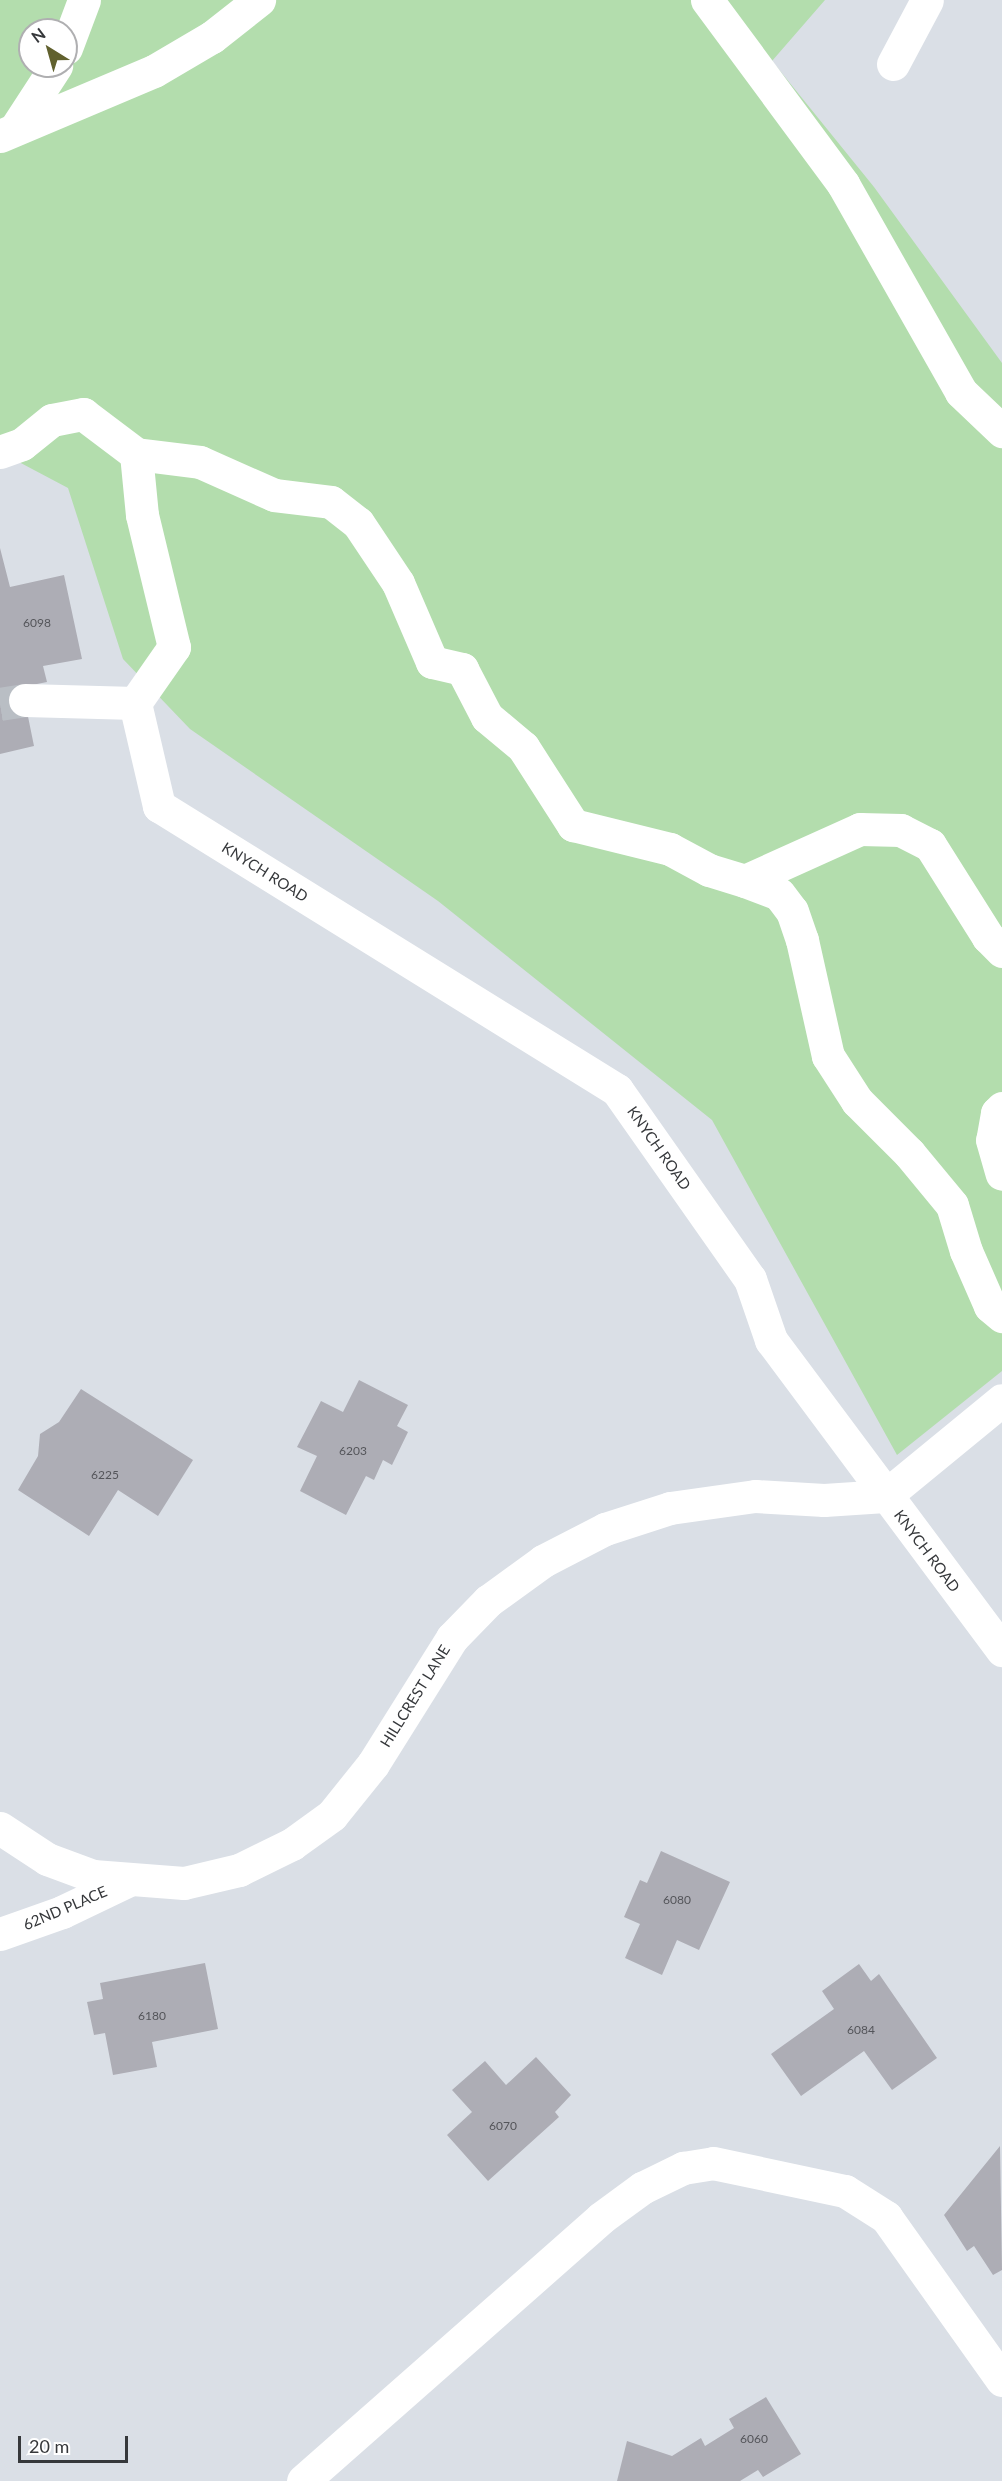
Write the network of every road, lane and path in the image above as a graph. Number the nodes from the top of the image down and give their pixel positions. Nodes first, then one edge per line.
1 (84, 0) edge
2 (259, 0) edge
3 (707, 0) edge
4 (927, 0) edge
5 (77, 18) edge
6 (893, 64) dead end
7 (47, 78) edge
8 (8, 131) edge
9 (1002, 431) edge
10 (0, 452) edge
11 (136, 454) junction
12 (25, 700) tunnel mouth
13 (135, 703) junction
14 (745, 881) junction
15 (1002, 951) edge
16 (1002, 1108) edge
17 (1002, 1174) edge
18 (1002, 1316) edge
19 (1002, 1400) edge
20 (885, 1496) junction
21 (1002, 1650) edge
22 (0, 1828) edge
23 (129, 1880) junction
24 (0, 1934) edge
25 (1002, 2380) edge
26 (303, 2481) edge

1 - 5 street
2 - 8 street
3 - 9 street
4 - 6 street
7 - 8 street
10 - 11 street
11 - 13 street
11 - 14 street
12 - 13 street
13 - 20 street, KNYCH ROAD
14 - 15 street
14 - 18 street
16 - 17 street
19 - 20 street
20 - 21 street, KNYCH ROAD
20 - 23 street, HILLCREST LANE
22 - 23 street, HILLCREST LANE
23 - 24 street, 62ND PLACE
25 - 26 street

